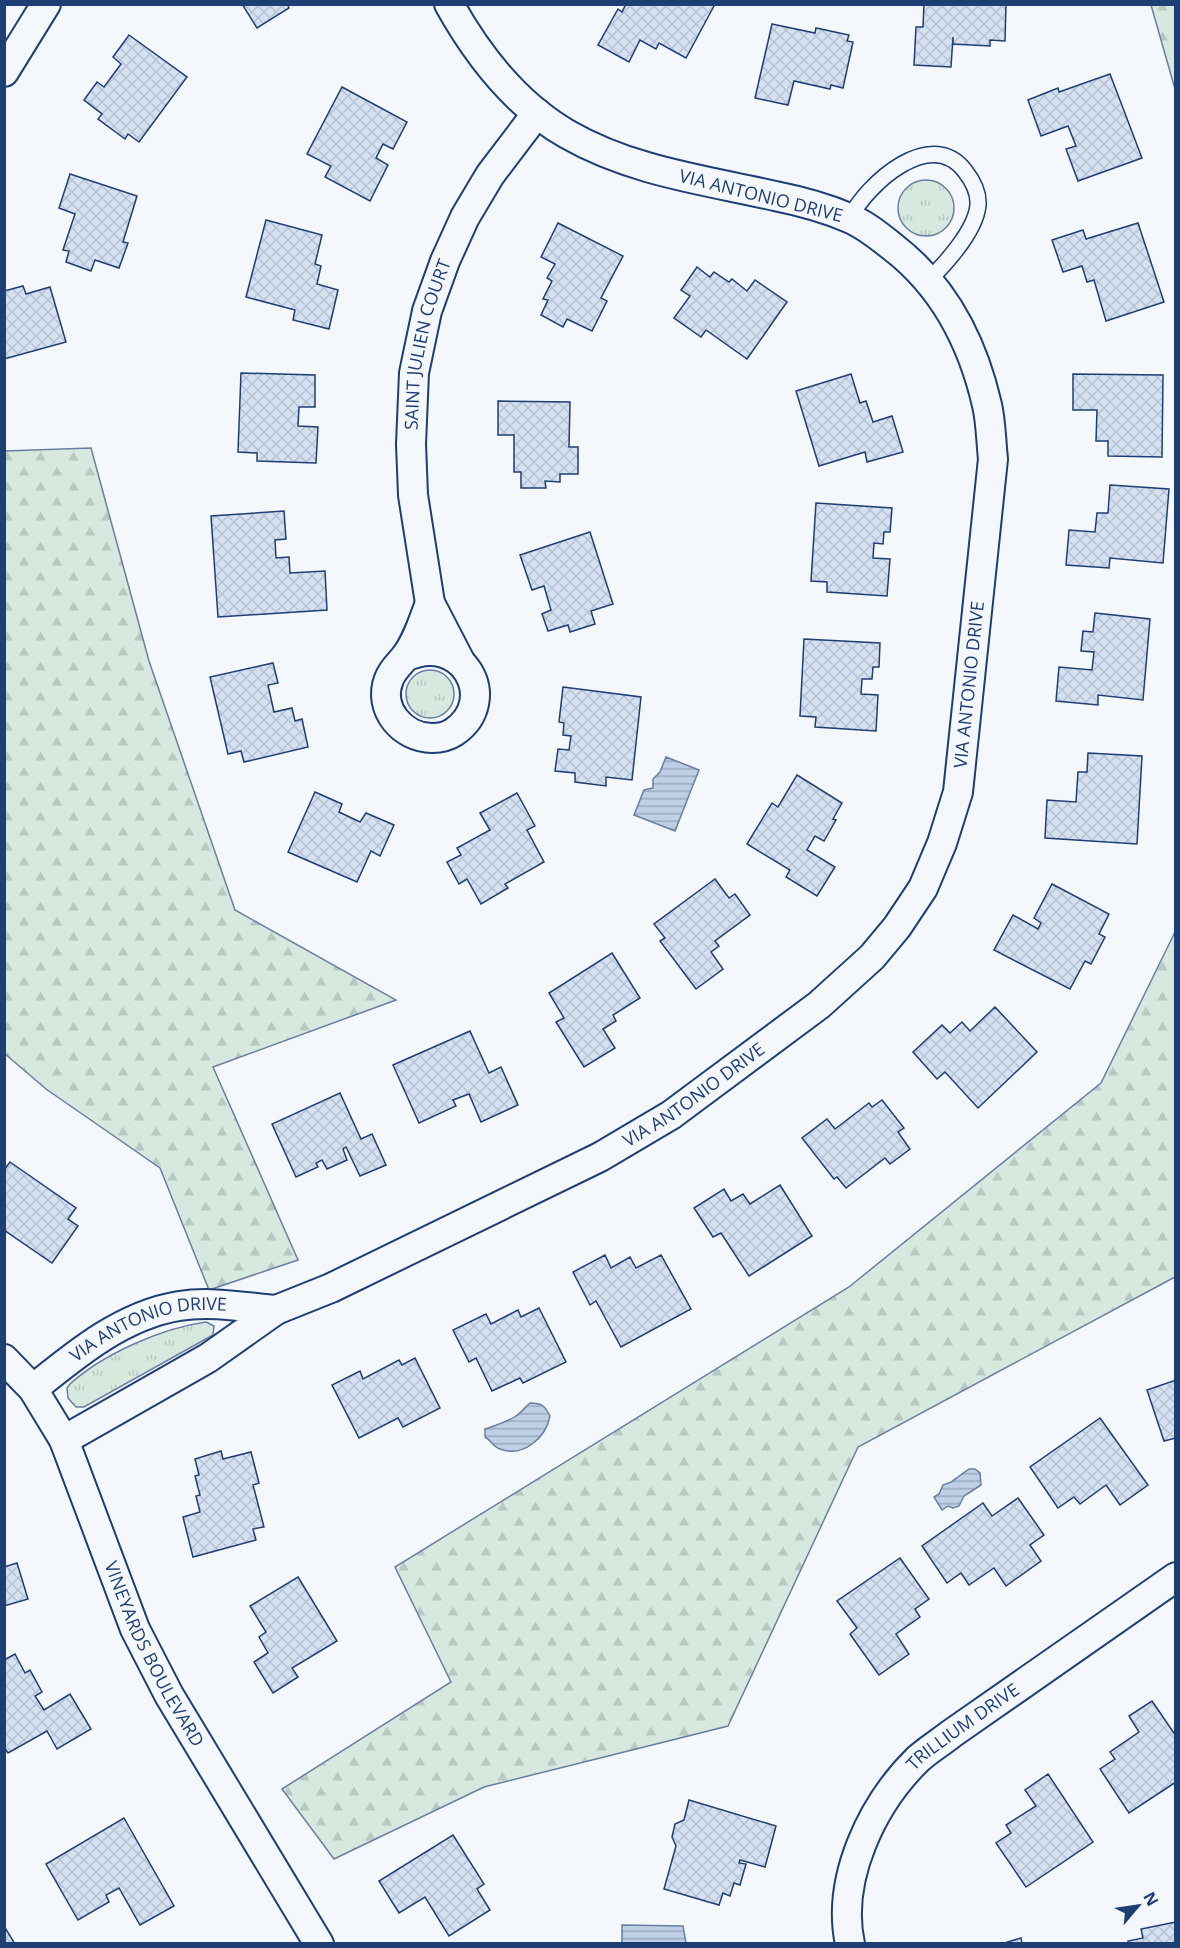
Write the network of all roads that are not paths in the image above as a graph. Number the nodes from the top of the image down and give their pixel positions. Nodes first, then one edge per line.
1 (46, 4) edge
2 (449, 4) edge
3 (4, 72) edge
4 (537, 113) junction
5 (850, 218) junction
6 (928, 280) junction
7 (430, 603) junction
8 (405, 657) junction
9 (460, 661) junction
10 (276, 1310) junction
11 (4, 1359) edge
12 (33, 1389) junction
13 (64, 1440) junction
14 (1176, 1577) edge
15 (318, 1943) edge
16 (850, 1944) edge

1 - 3 street
2 - 4 street, VIA ANTONIO DRIVE
4 - 5 street, VIA ANTONIO DRIVE
4 - 7 street, SAINT JULIEN COURT
5 - 6 street, VIA ANTONIO DRIVE
5 - 6 lane
6 - 10 street, VIA ANTONIO DRIVE
7 - 8 street, SAINT JULIEN COURT
7 - 9 street, SAINT JULIEN COURT
8 - 9 street
8 - 9 street, SAINT JULIEN COURT
10 - 12 street, VIA ANTONIO DRIVE
10 - 13 street, VIA ANTONIO DRIVE
11 - 12 street, VINEYARDS BOULEVARD
12 - 13 street, VINEYARDS BOULEVARD
13 - 15 street, VINEYARDS BOULEVARD
14 - 16 street, TRILLIUM DRIVE

